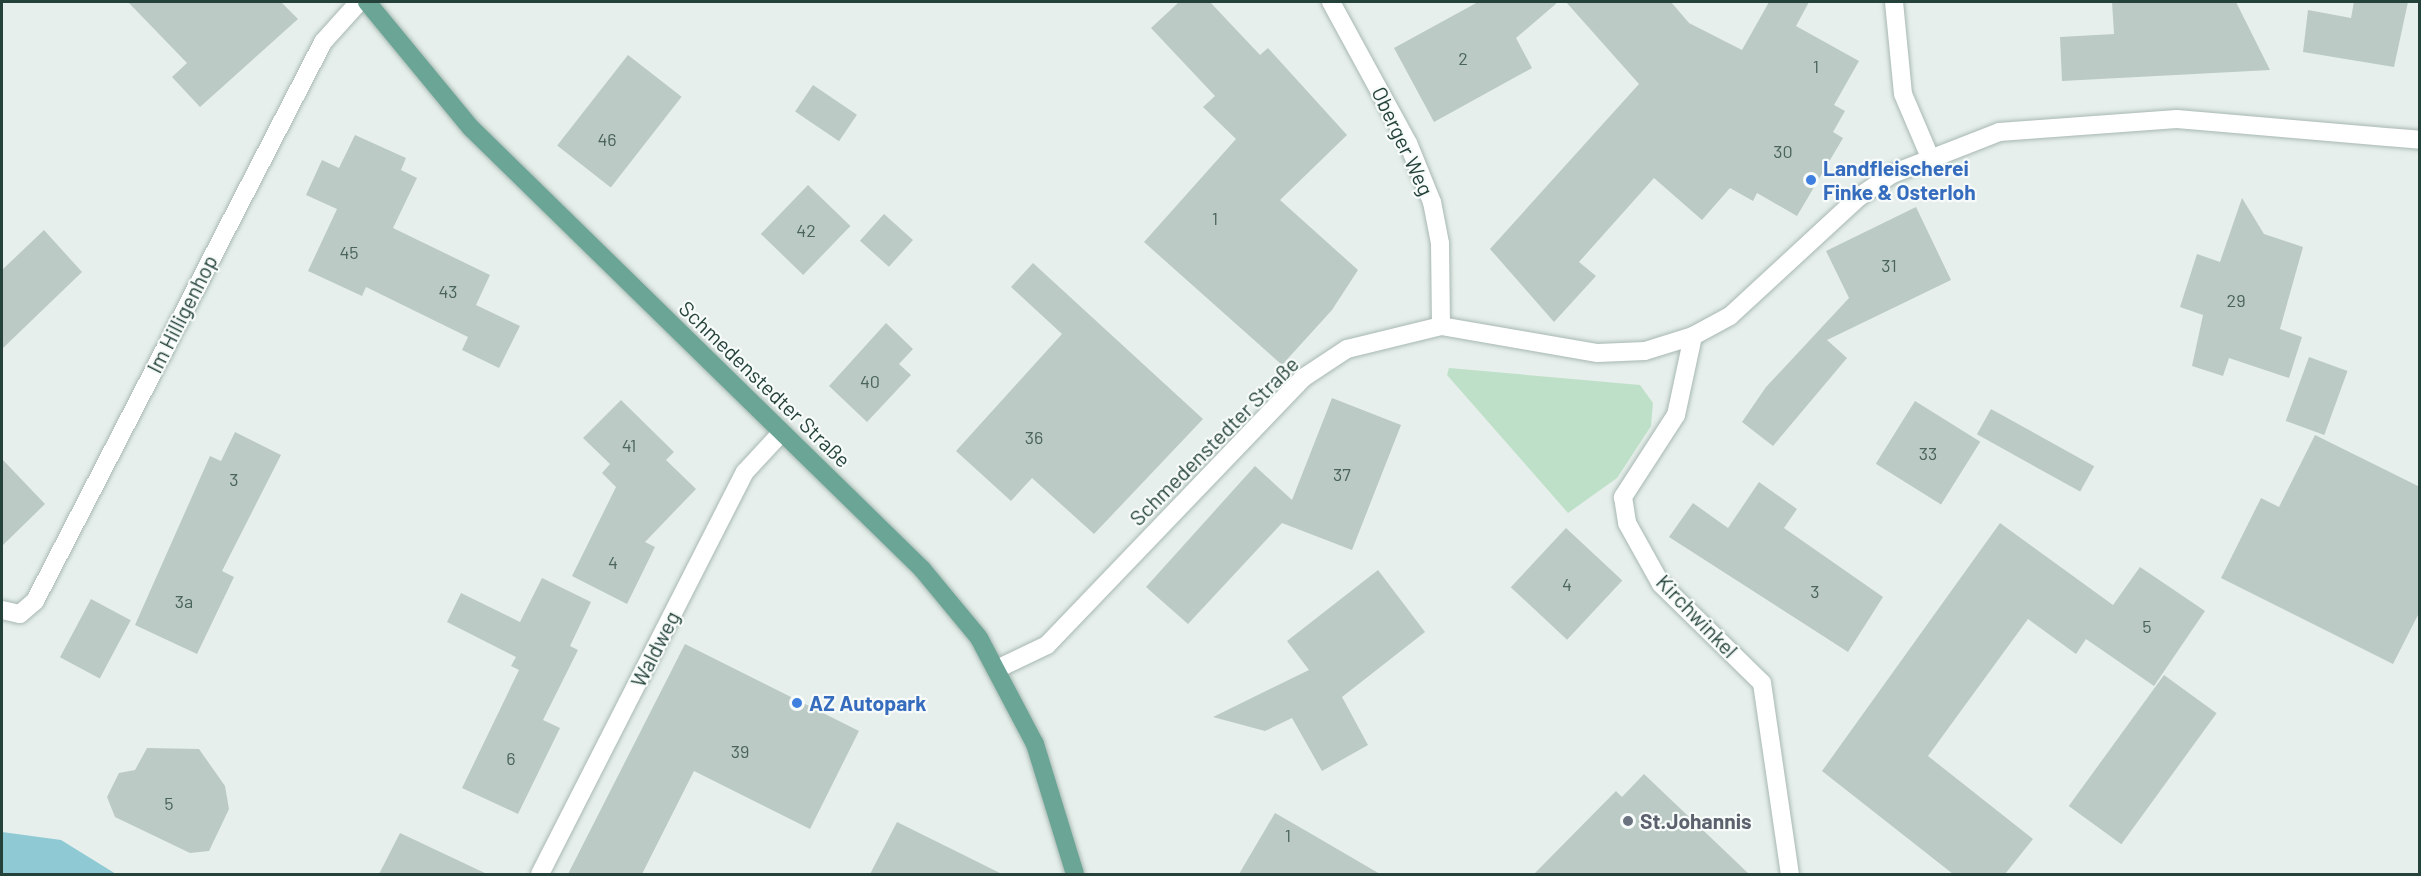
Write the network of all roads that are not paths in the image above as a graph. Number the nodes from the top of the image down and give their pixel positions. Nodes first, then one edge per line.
1 (359, 2) edge
2 (367, 2) edge
3 (1331, 2) edge
4 (1894, 2) edge
5 (2420, 140) edge
6 (1929, 155) junction
7 (1441, 326) junction
8 (1693, 336) junction
9 (782, 432) junction
10 (2, 610) edge
11 (997, 669) junction
12 (540, 874) edge
13 (1075, 874) edge
14 (1790, 874) edge

1 - 10 street, Im Hilligenhop
2 - 9 main road, Schmedenstedter Straße
3 - 7 street, Oberger Weg
4 - 6 street
5 - 6 street, Schmedenstedter Straße
6 - 8 street, Schmedenstedter Straße
7 - 8 street, Schmedenstedter Straße
7 - 11 street, Schmedenstedter Straße
8 - 14 street, Kirchwinkel
9 - 11 main road, Schmedenstedter Straße
9 - 12 street, Waldweg
11 - 13 main road

